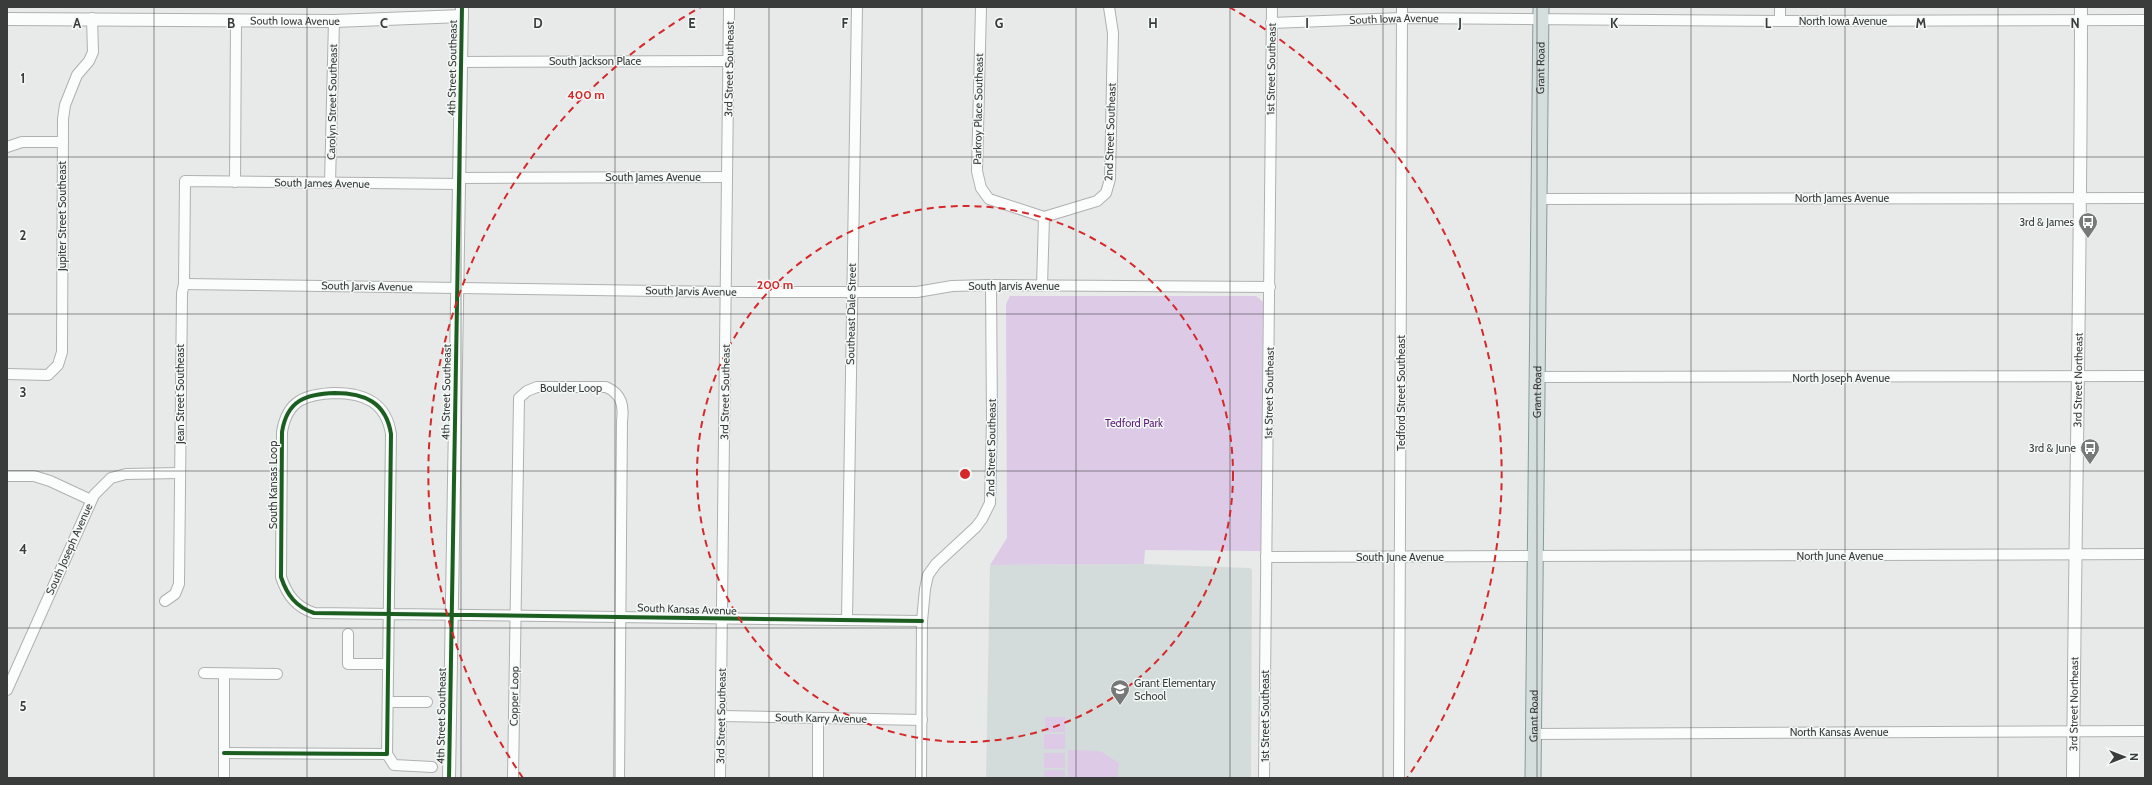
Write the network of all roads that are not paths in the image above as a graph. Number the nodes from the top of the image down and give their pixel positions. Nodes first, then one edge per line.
1 (729, 7) edge
2 (857, 7) edge
3 (981, 7) edge
4 (1109, 7) edge
5 (1272, 7) edge
6 (1402, 7) edge
7 (1780, 7) edge
8 (2081, 7) edge
9 (462, 11) edge
10 (1541, 14) edge
11 (7, 18) edge
12 (92, 18) junction
13 (1402, 18) junction
14 (2145, 20) edge
15 (236, 21) junction
16 (334, 21) junction
17 (1780, 21) junction
18 (2081, 21) junction
19 (1271, 23) junction
20 (729, 61) junction
21 (462, 62) junction
22 (63, 142) junction
23 (7, 147) edge
24 (727, 176) junction
25 (459, 181) junction
26 (185, 182) joint
27 (235, 182) junction
28 (330, 183) junction
29 (2080, 198) junction
30 (2145, 198) edge
31 (1538, 200) junction
32 (1044, 217) junction
33 (184, 284) junction
34 (991, 285) junction
35 (1042, 286) junction
36 (457, 287) junction
37 (1270, 287) junction
38 (726, 292) junction
39 (851, 292) junction
40 (7, 374) edge
41 (2079, 376) junction
42 (2145, 376) edge
43 (1537, 377) junction
44 (180, 473) junction
45 (7, 476) edge
46 (91, 500) junction
47 (2145, 554) edge
48 (2075, 555) junction
49 (1401, 557) junction
50 (1535, 557) junction
51 (1266, 558) junction
52 (165, 601) dead end
53 (388, 614) junction
54 (516, 614) junction
55 (452, 615) junction
56 (620, 616) junction
57 (722, 619) junction
58 (847, 620) junction
59 (922, 621) junction
60 (348, 634) dead end
61 (388, 664) junction
62 (204, 673) dead end
63 (224, 674) junction
64 (276, 674) dead end
65 (7, 690) edge
66 (388, 702) junction
67 (427, 702) dead end
68 (721, 716) junction
69 (818, 718) junction
70 (922, 720) junction
71 (2074, 731) junction
72 (2145, 731) edge
73 (1533, 734) junction
74 (224, 753) junction
75 (387, 754) junction
76 (432, 767) dead end
77 (224, 778) edge
78 (449, 778) edge
79 (513, 778) edge
80 (619, 778) edge
81 (720, 778) edge
82 (818, 778) edge
83 (921, 778) edge
84 (1264, 778) edge
85 (1399, 778) edge
86 (1533, 778) edge
87 (2073, 778) edge

1 - 20 street, 3rd Street Southeast
2 - 39 street, Southeast Dale Street
3 - 32 street, Parkroy Place Southeast
4 - 32 street, 2nd Street Southeast
5 - 19 street, 1st Street Southeast
6 - 13 street, Tedford Street Southeast
7 - 17 street
8 - 18 street, 3rd Street Northeast
9 - 16 street, South Iowa Avenue
9 - 21 street, 4th Street Southeast
10 - 13 street, South Iowa Avenue
10 - 17 street, North Iowa Avenue
10 - 31 main road, Grant Road
11 - 12 street, South Iowa Avenue
12 - 15 street, South Iowa Avenue
12 - 22 street, Jupiter Street Southeast
13 - 19 street, South Iowa Avenue
13 - 49 street, Tedford Street Southeast
14 - 18 street, North Iowa Avenue
15 - 16 street, South Iowa Avenue
15 - 27 street
16 - 28 street, Carolyn Street Southeast
17 - 18 street, North Iowa Avenue
18 - 29 street, 3rd Street Northeast
19 - 37 street, 1st Street Southeast
20 - 21 street, South Jackson Place
20 - 24 street, 3rd Street Southeast
21 - 25 street, 4th Street Southeast
22 - 23 street
22 - 40 street, Jupiter Street Southeast
24 - 25 street, South James Avenue
24 - 38 street, 3rd Street Southeast
25 - 28 street, South James Avenue
25 - 36 street, 4th Street Southeast
26 - 27 street, South James Avenue
26 - 33 street, Jean Street Southeast
27 - 28 street, South James Avenue
29 - 30 street, North James Avenue
29 - 31 street, North James Avenue
29 - 41 street, 3rd Street Northeast
31 - 43 main road, Grant Road
32 - 35 street
33 - 36 street, South Jarvis Avenue
33 - 44 street, Jean Street Southeast
34 - 35 street, South Jarvis Avenue
34 - 39 street, South Jarvis Avenue
34 - 59 street, 2nd Street Southeast
35 - 37 street, South Jarvis Avenue
36 - 38 street, South Jarvis Avenue
36 - 55 street, 4th Street Southeast
37 - 51 street, 1st Street Southeast
38 - 39 street, South Jarvis Avenue
38 - 57 street, 3rd Street Southeast
39 - 58 street, Southeast Dale Street
41 - 42 street, North Joseph Avenue
41 - 43 street, North Joseph Avenue
41 - 48 street, 3rd Street Northeast
43 - 50 main road, Grant Road
44 - 46 street, South Joseph Avenue
44 - 52 street, Jean Street Southeast
45 - 46 street
46 - 65 street, South Joseph Avenue
47 - 48 street, North June Avenue
48 - 50 street, North June Avenue
48 - 71 street, 3rd Street Northeast
49 - 50 street, South June Avenue
49 - 51 street, South June Avenue
49 - 85 street, Tedford Street Southeast
50 - 73 main road, Grant Road
51 - 84 street, 1st Street Southeast
53 - 53 street, South Kansas Loop
53 - 55 street, South Kansas Loop
53 - 61 street
54 - 55 street, South Kansas Avenue
54 - 56 street, South Kansas Avenue
54 - 56 street, Boulder Loop
54 - 79 street, Copper Loop
55 - 78 street, 4th Street Southeast
56 - 57 street, South Kansas Avenue
56 - 80 street
57 - 58 street, South Kansas Avenue
57 - 68 street, 3rd Street Southeast
58 - 59 street, South Kansas Avenue
59 - 70 street, 2nd Street Southeast
60 - 61 street
61 - 66 street
62 - 63 street
63 - 64 street
63 - 74 street
66 - 67 street
66 - 75 street
68 - 69 street, South Karry Avenue
68 - 81 street, 3rd Street Southeast
69 - 70 street, South Karry Avenue
69 - 82 street
70 - 83 street, 2nd Street Southeast
71 - 72 street, North Kansas Avenue
71 - 73 street, North Kansas Avenue
71 - 87 street, 3rd Street Northeast
73 - 86 main road, Grant Road
74 - 75 street
74 - 77 street
75 - 76 street

